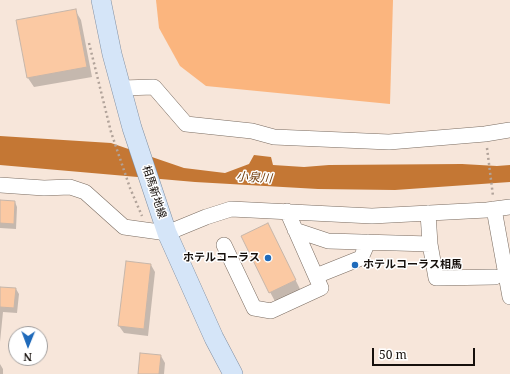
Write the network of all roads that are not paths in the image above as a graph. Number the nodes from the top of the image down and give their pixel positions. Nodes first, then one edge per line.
1 (101, 0) edge
2 (122, 88) junction
3 (510, 130) edge
4 (0, 185) edge
5 (510, 207) edge
6 (494, 209) junction
7 (286, 211) junction
8 (428, 213) junction
9 (295, 230) junction
10 (167, 233) junction
11 (368, 242) junction
12 (430, 244) junction
13 (224, 245) dead end
14 (316, 276) junction
15 (495, 277) dead end
16 (510, 297) edge
17 (234, 374) edge

1 - 2 main road, 相馬新地線
2 - 3 street
2 - 10 main road, 相馬新地線
4 - 10 street
5 - 6 street
6 - 8 street
6 - 16 street
7 - 8 street
7 - 9 street
7 - 10 street
8 - 12 street
9 - 11 street
9 - 14 street
10 - 17 main road, 相馬新地線
11 - 12 street
11 - 14 street
12 - 15 street
13 - 14 street

